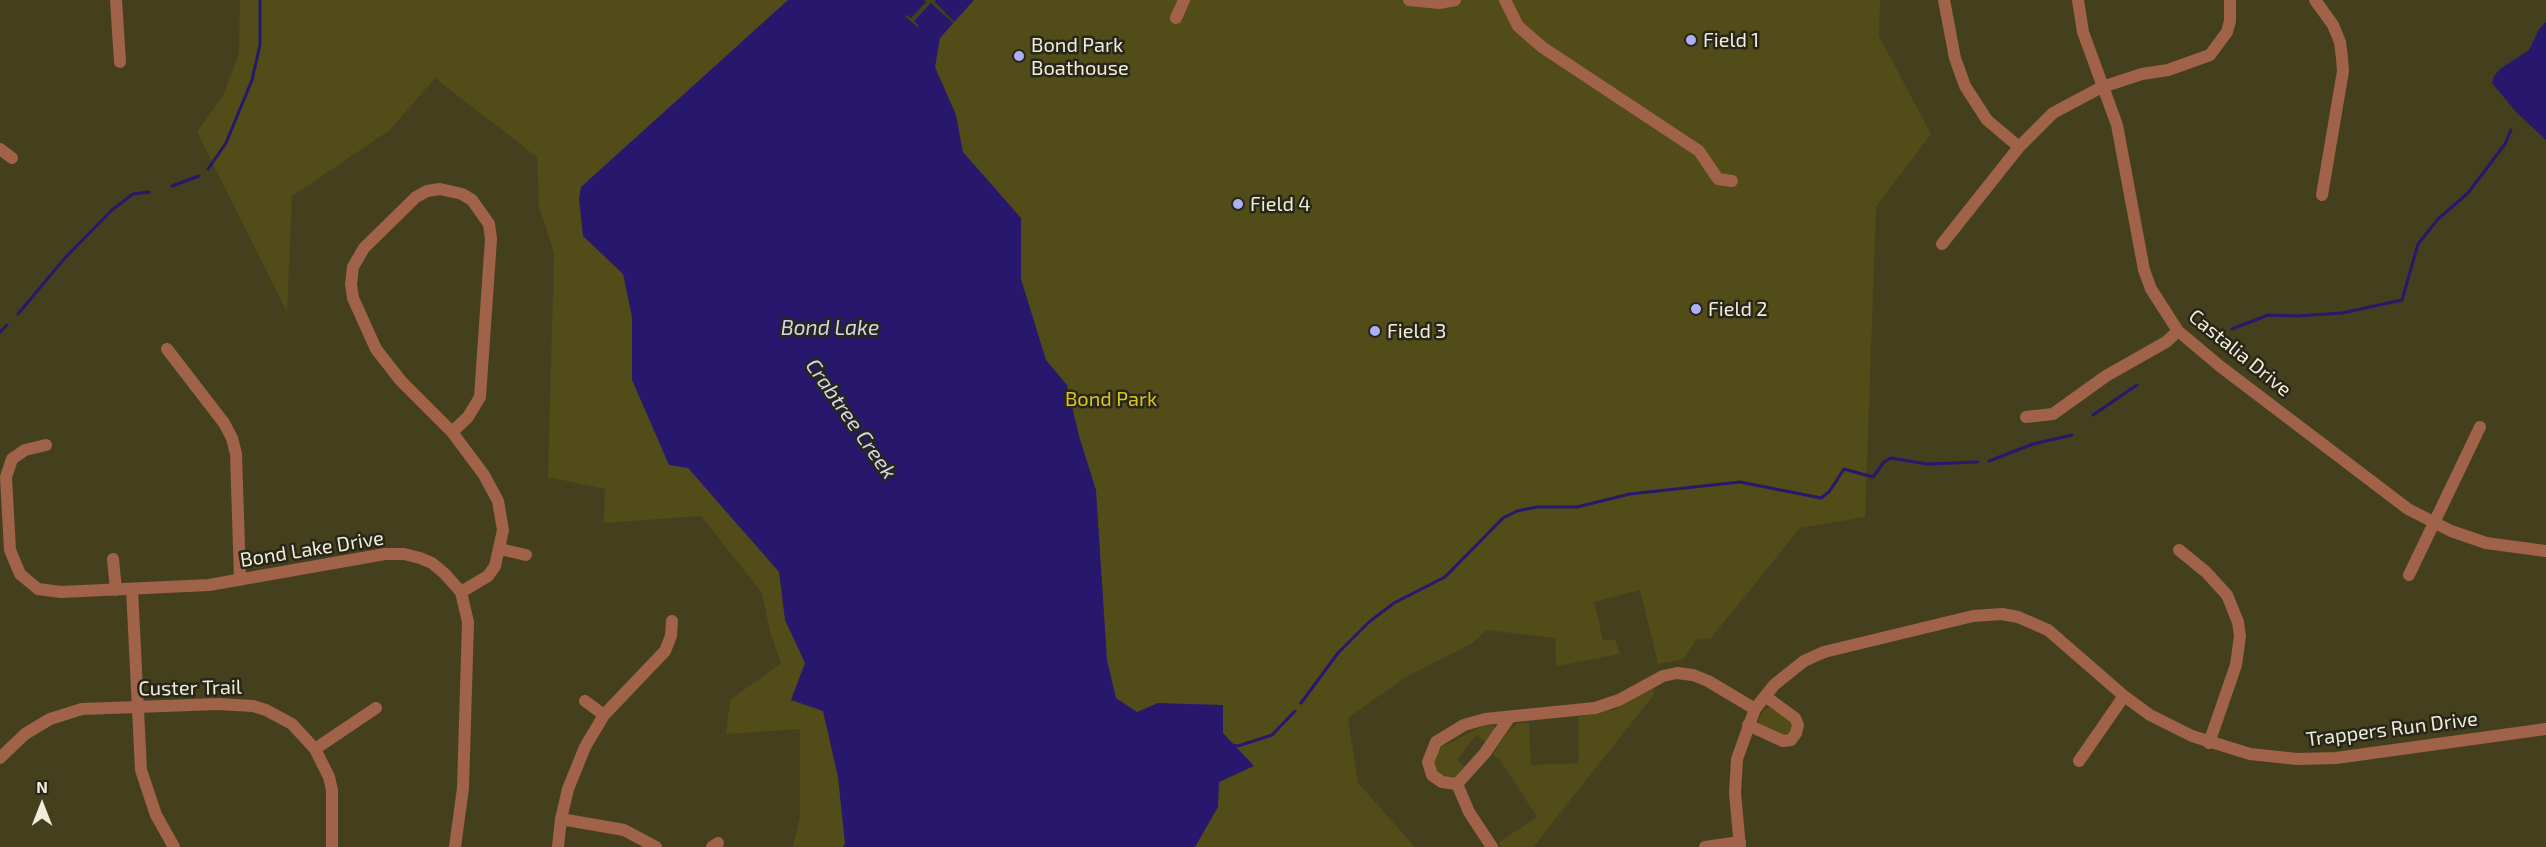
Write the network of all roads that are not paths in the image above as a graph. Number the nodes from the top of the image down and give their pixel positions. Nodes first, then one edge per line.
1 (116, 0) edge
2 (1184, 0) edge
3 (1409, 0) edge
4 (1455, 0) edge
5 (1505, 0) edge
6 (1944, 0) edge
7 (2078, 0) edge
8 (2230, 0) edge
9 (2315, 0) edge
10 (1176, 18) dead end
11 (120, 62) dead end
12 (2102, 87) junction
13 (2019, 147) junction
14 (0, 149) edge
15 (12, 158) dead end
16 (1732, 181) dead end
17 (2322, 195) dead end
18 (1942, 244) dead end
19 (2178, 332) junction
20 (167, 349) dead end
21 (2026, 417) dead end
22 (2480, 427) dead end
23 (452, 432) junction
24 (46, 445) dead end
25 (2435, 522) junction
26 (500, 549) junction
27 (2180, 550) dead end
28 (2546, 551) edge
29 (526, 555) dead end
30 (113, 559) dead end
31 (2409, 575) dead end
32 (240, 580) junction
33 (116, 590) junction
34 (132, 590) junction
35 (462, 592) junction
36 (672, 621) dead end
37 (1765, 696) junction
38 (2124, 696) junction
39 (585, 700) dead end
40 (376, 708) dead end
41 (137, 709) junction
42 (1755, 709) junction
43 (604, 715) junction
44 (1509, 718) junction
45 (1748, 725) junction
46 (2546, 729) edge
47 (2209, 743) junction
48 (315, 749) junction
49 (0, 758) edge
50 (2079, 761) dead end
51 (1457, 784) junction
52 (561, 819) junction
53 (1740, 845) edge
54 (174, 847) edge
55 (332, 847) edge
56 (455, 847) edge
57 (558, 847) edge
58 (656, 847) edge
59 (1492, 847) edge
60 (1705, 847) edge

1 - 11 street
2 - 10 street
3 - 4 street
5 - 16 street
6 - 13 street
7 - 12 street, Castalia Drive
8 - 12 street
9 - 17 street
12 - 13 street
12 - 19 street, Castalia Drive
13 - 18 street
14 - 15 street
19 - 21 street
19 - 25 street, Castalia Drive
20 - 32 street
22 - 25 street
23 - 23 street
23 - 26 street
24 - 33 street, Bond Lake Drive
25 - 28 street, Castalia Drive
25 - 31 street
26 - 29 street
26 - 35 street
27 - 47 street
30 - 33 street
32 - 34 street, Bond Lake Drive
32 - 35 street, Bond Lake Drive
33 - 34 street, Bond Lake Drive
34 - 41 street
35 - 56 street
36 - 43 street
37 - 38 street, Trappers Run Drive
37 - 42 street, Trappers Run Drive
37 - 45 street
38 - 47 street, Trappers Run Drive
38 - 50 street
39 - 43 street
40 - 48 street
41 - 48 street, Custer Trail
41 - 49 street, Custer Trail
41 - 54 street
42 - 44 street
42 - 45 street, Trappers Run Drive
43 - 52 street
44 - 51 street
44 - 51 street
45 - 53 street, Trappers Run Drive
46 - 47 street, Trappers Run Drive
48 - 55 street, Custer Trail
51 - 59 street
52 - 57 street
52 - 58 street
53 - 60 street

